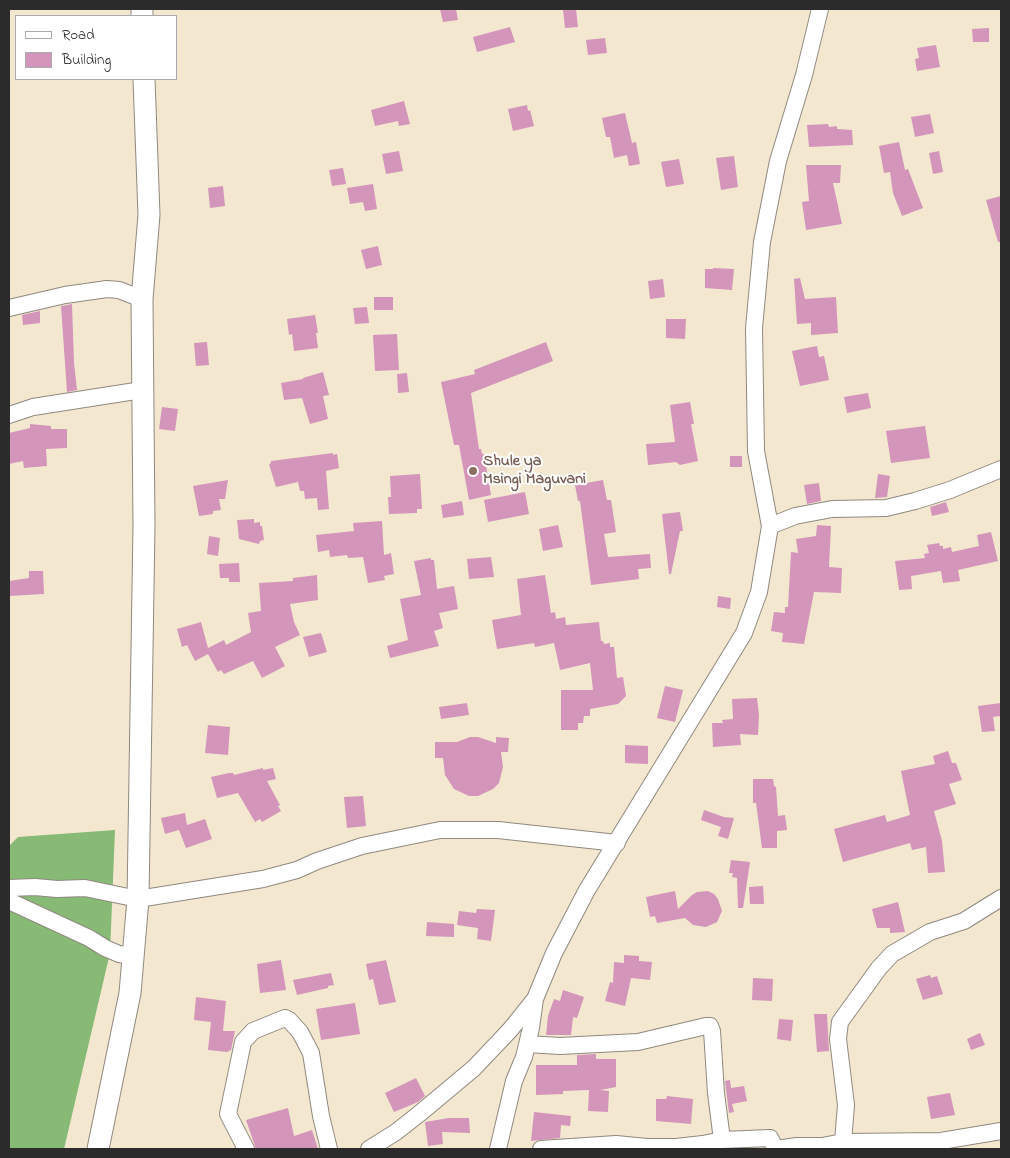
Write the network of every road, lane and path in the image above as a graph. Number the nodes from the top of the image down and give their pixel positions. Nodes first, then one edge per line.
1 (820, 9) edge
2 (144, 80) edge
3 (142, 299) junction
4 (9, 308) edge
5 (142, 390) junction
6 (9, 415) edge
7 (1001, 470) edge
8 (770, 526) junction
9 (617, 843) junction
10 (9, 888) edge
11 (1001, 898) edge
12 (138, 900) junction
13 (9, 901) edge
14 (133, 956) junction
15 (535, 999) junction
16 (527, 1044) junction
17 (1001, 1131) edge
18 (722, 1140) junction
19 (843, 1142) junction
20 (98, 1149) edge
21 (246, 1149) edge
22 (329, 1149) edge
23 (369, 1149) edge
24 (498, 1149) edge
25 (503, 1149) edge
26 (542, 1149) edge
27 (776, 1149) edge

1 - 8 street
2 - 3 street
3 - 4 street
3 - 5 street
5 - 6 street
5 - 12 street
7 - 8 street
8 - 9 street
9 - 12 street
9 - 15 street
10 - 12 street
11 - 19 street
12 - 14 street
13 - 14 street
14 - 20 street
15 - 16 street
15 - 23 street
16 - 18 street
16 - 24 street
17 - 19 street
18 - 26 street
18 - 27 street
19 - 27 street
21 - 22 street
24 - 25 street

